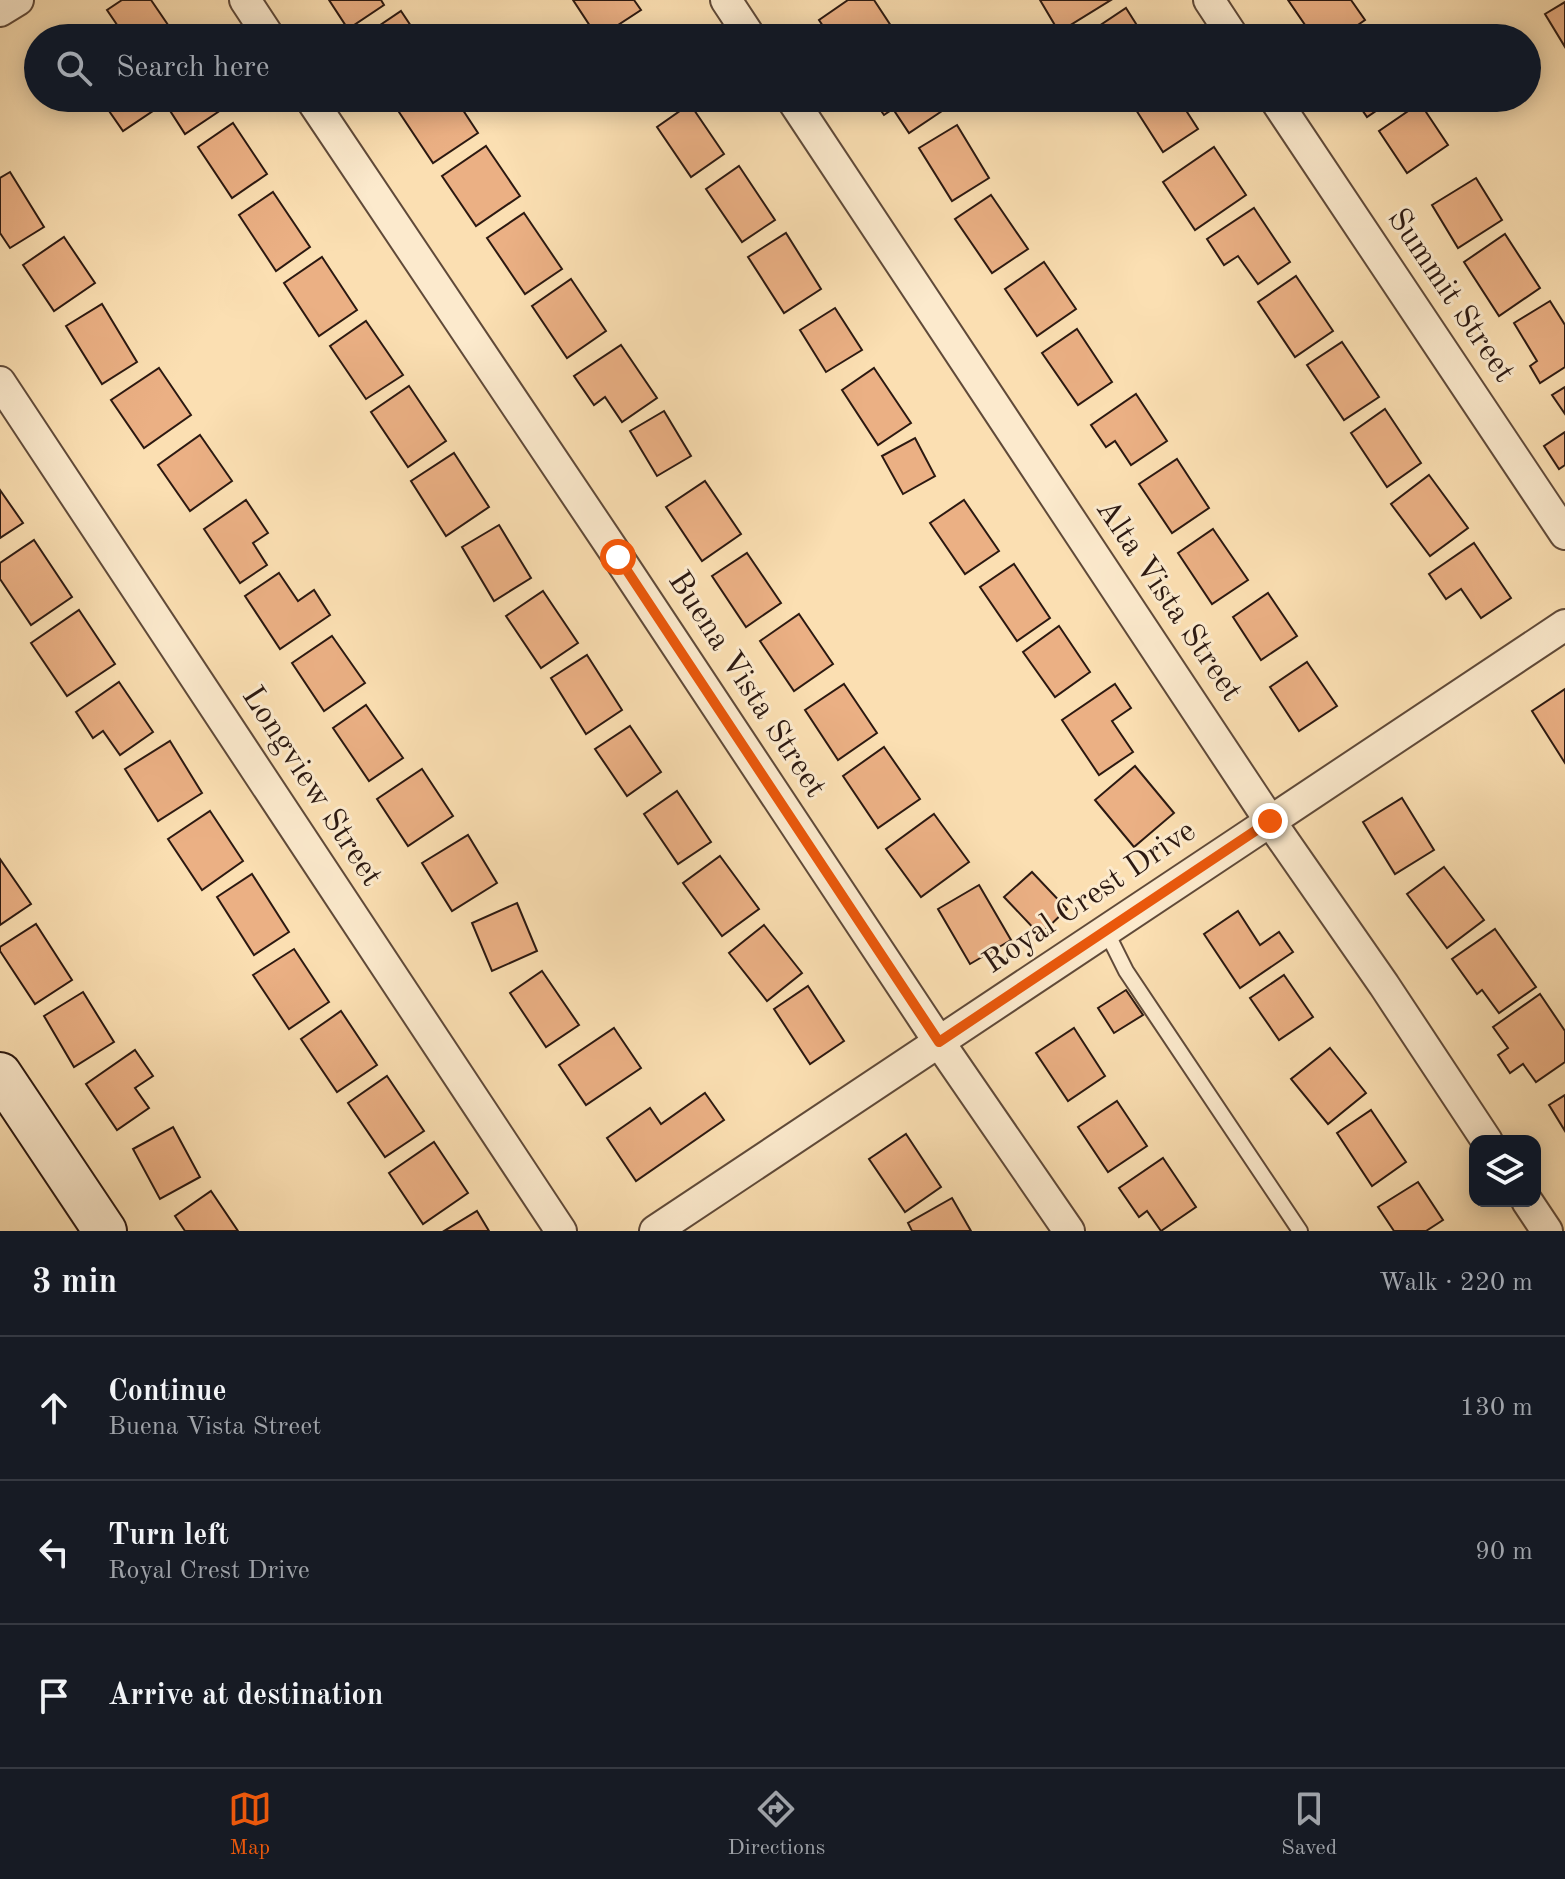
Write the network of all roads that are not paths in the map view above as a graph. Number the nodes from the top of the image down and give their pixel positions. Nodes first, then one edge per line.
1 (18, 0) edge
2 (245, 0) edge
3 (726, 0) edge
4 (1209, 0) edge
5 (0, 11) edge
6 (261, 24) edge
7 (742, 24) edge
8 (1225, 24) edge
9 (319, 112) edge
10 (800, 112) edge
11 (1283, 112) edge
12 (0, 382) edge
13 (1565, 534) edge
14 (1565, 625) edge
15 (1270, 821) junction
16 (1106, 931) junction
17 (939, 1042) junction
18 (0, 1074) edge
19 (1483, 1135) edge
20 (1531, 1207) edge
21 (105, 1231) edge
22 (561, 1231) edge
23 (655, 1231) edge
24 (1069, 1231) edge
25 (1300, 1231) edge
26 (1547, 1231) edge

1 - 5 street
2 - 6 street
3 - 7 street
4 - 8 street
9 - 17 street, Buena Vista Street
10 - 15 street, Alta Vista Street
11 - 13 street, Summit Street
12 - 22 street, Longview Street
14 - 15 street, Royal Crest Drive
15 - 16 street, Royal Crest Drive
15 - 19 street, Alta Vista Street
16 - 17 street, Royal Crest Drive
16 - 25 lane
17 - 23 street, Royal Crest Drive
17 - 24 street, Buena Vista Street
18 - 21 street
20 - 26 street

